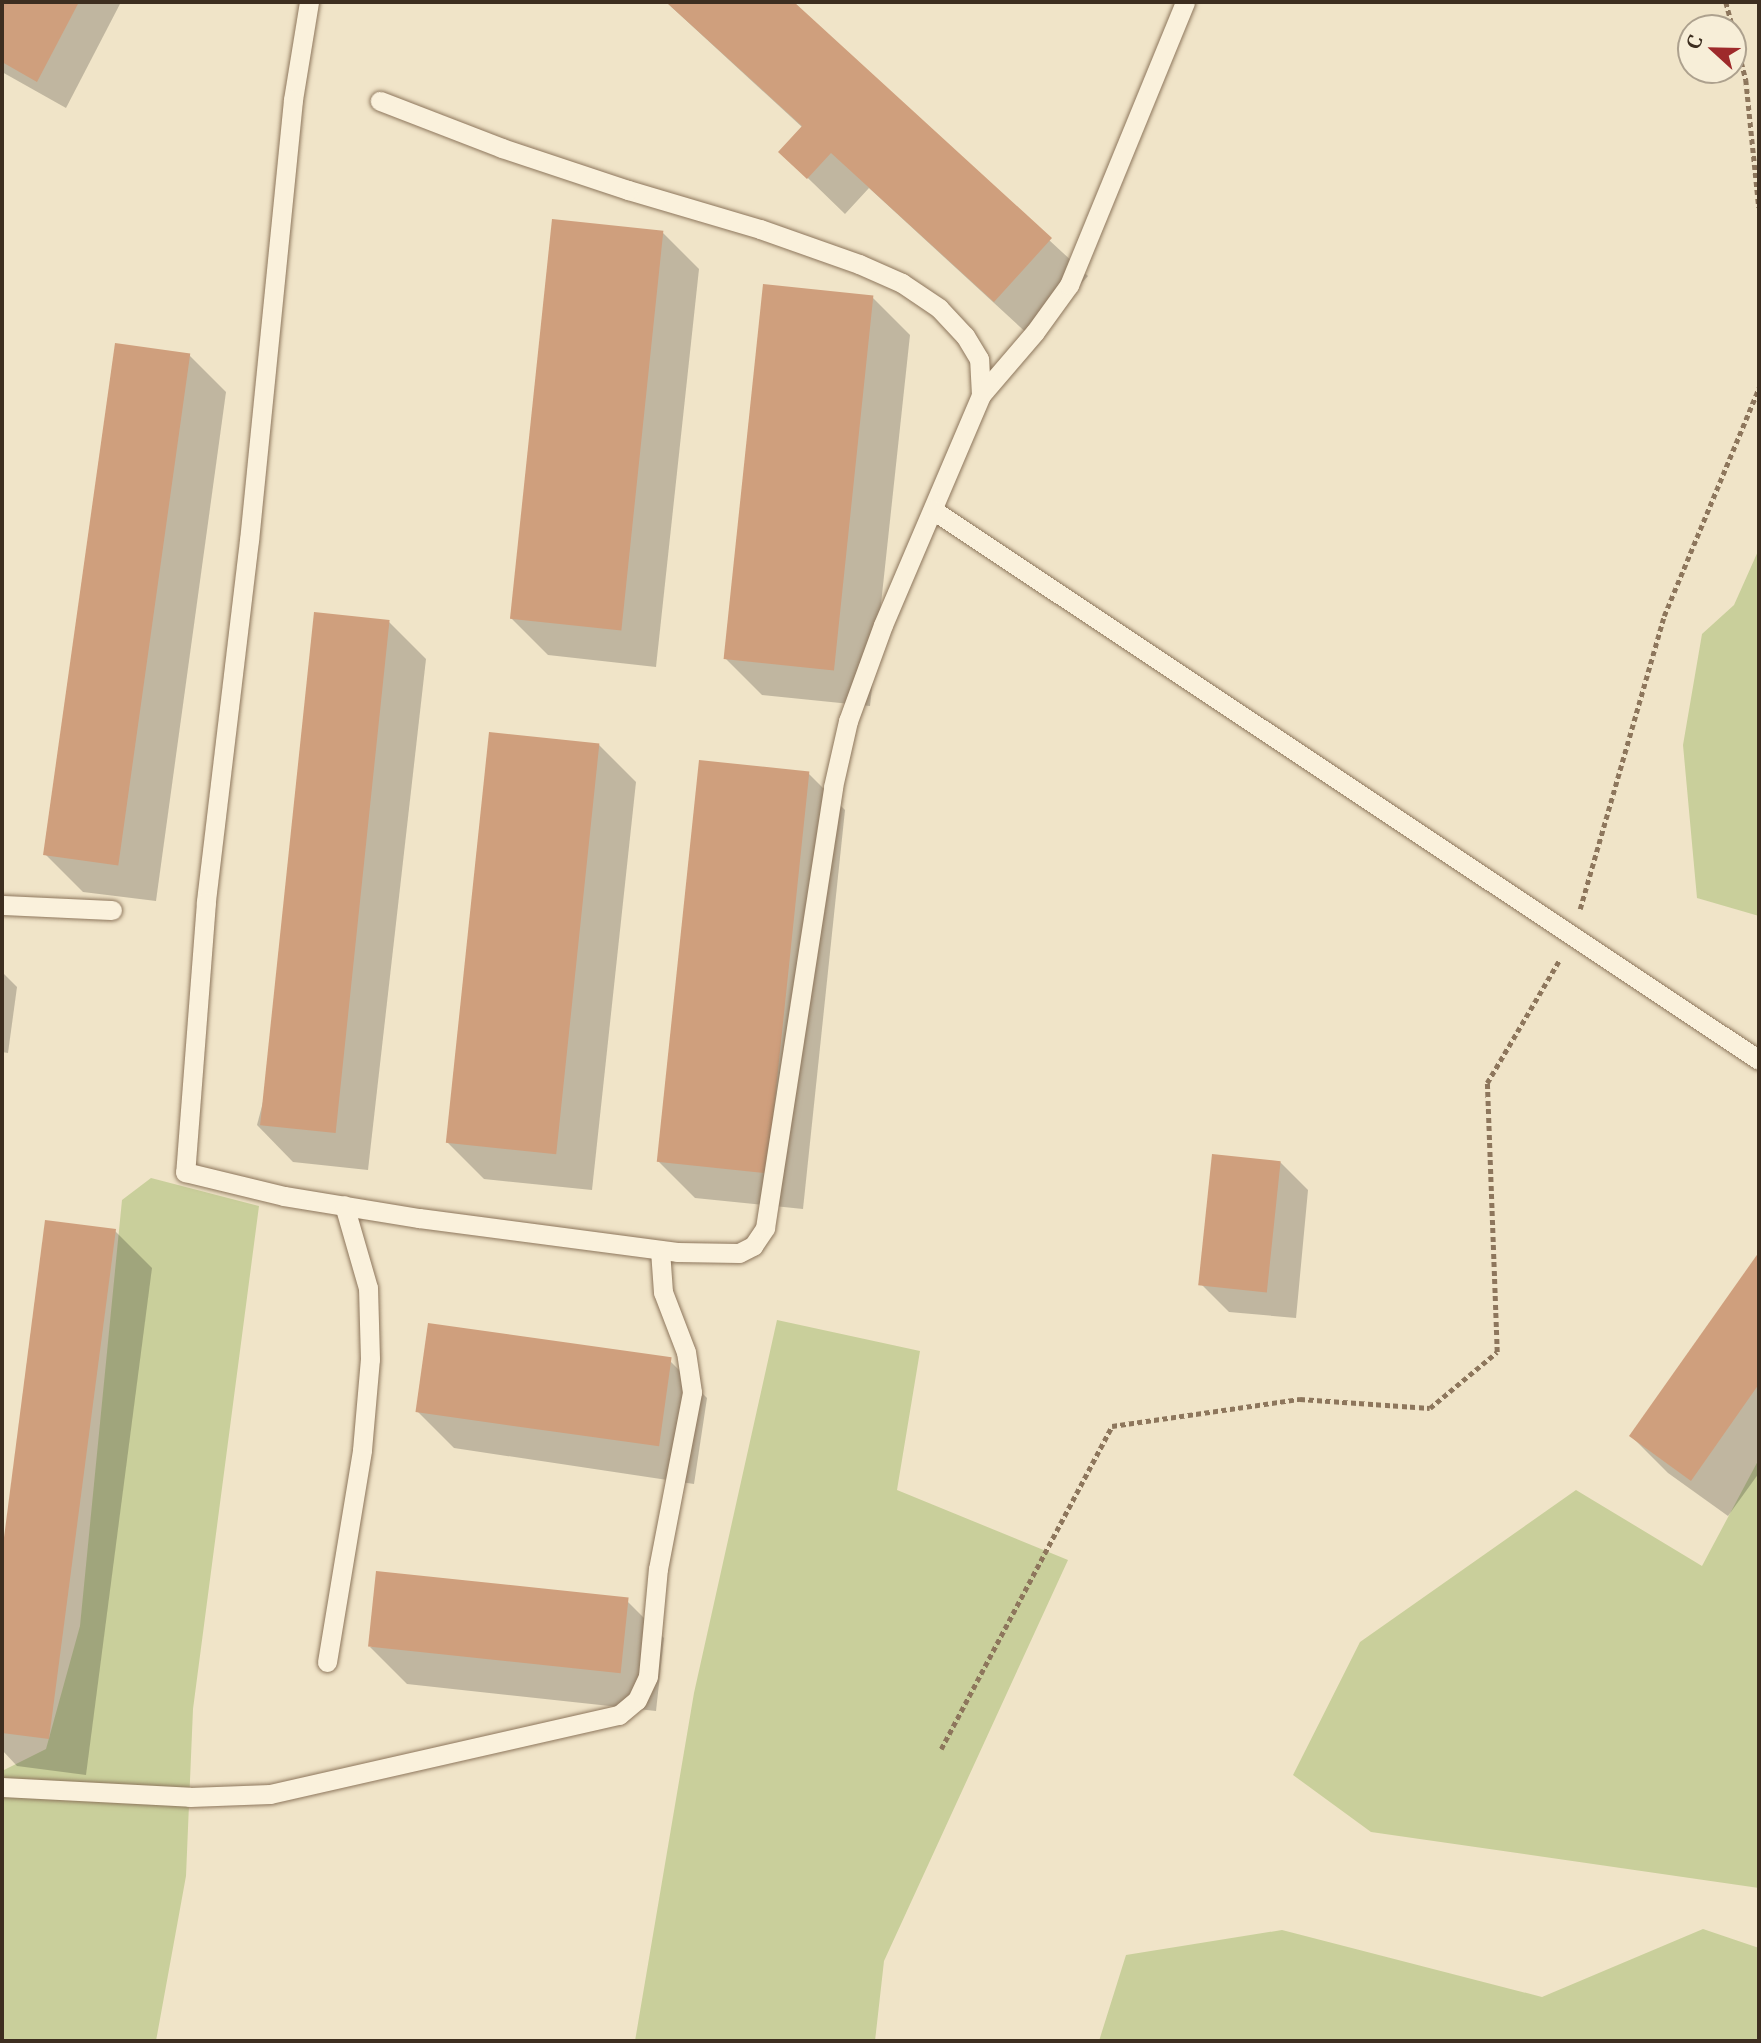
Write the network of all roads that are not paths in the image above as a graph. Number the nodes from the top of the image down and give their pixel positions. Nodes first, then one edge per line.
1 (309, 2) edge
2 (1185, 2) edge
3 (380, 101) dead end
4 (981, 395) junction
5 (933, 510) junction
6 (2, 905) edge
7 (112, 910) dead end
8 (1759, 1060) edge
9 (344, 1205) junction
10 (660, 1250) junction
11 (327, 1662) dead end
12 (2, 1787) edge

1 - 9 lane
2 - 4 lane
3 - 4 lane
4 - 5 lane
5 - 8 lane
5 - 10 lane
6 - 7 lane
9 - 10 lane
9 - 11 lane
10 - 12 lane

